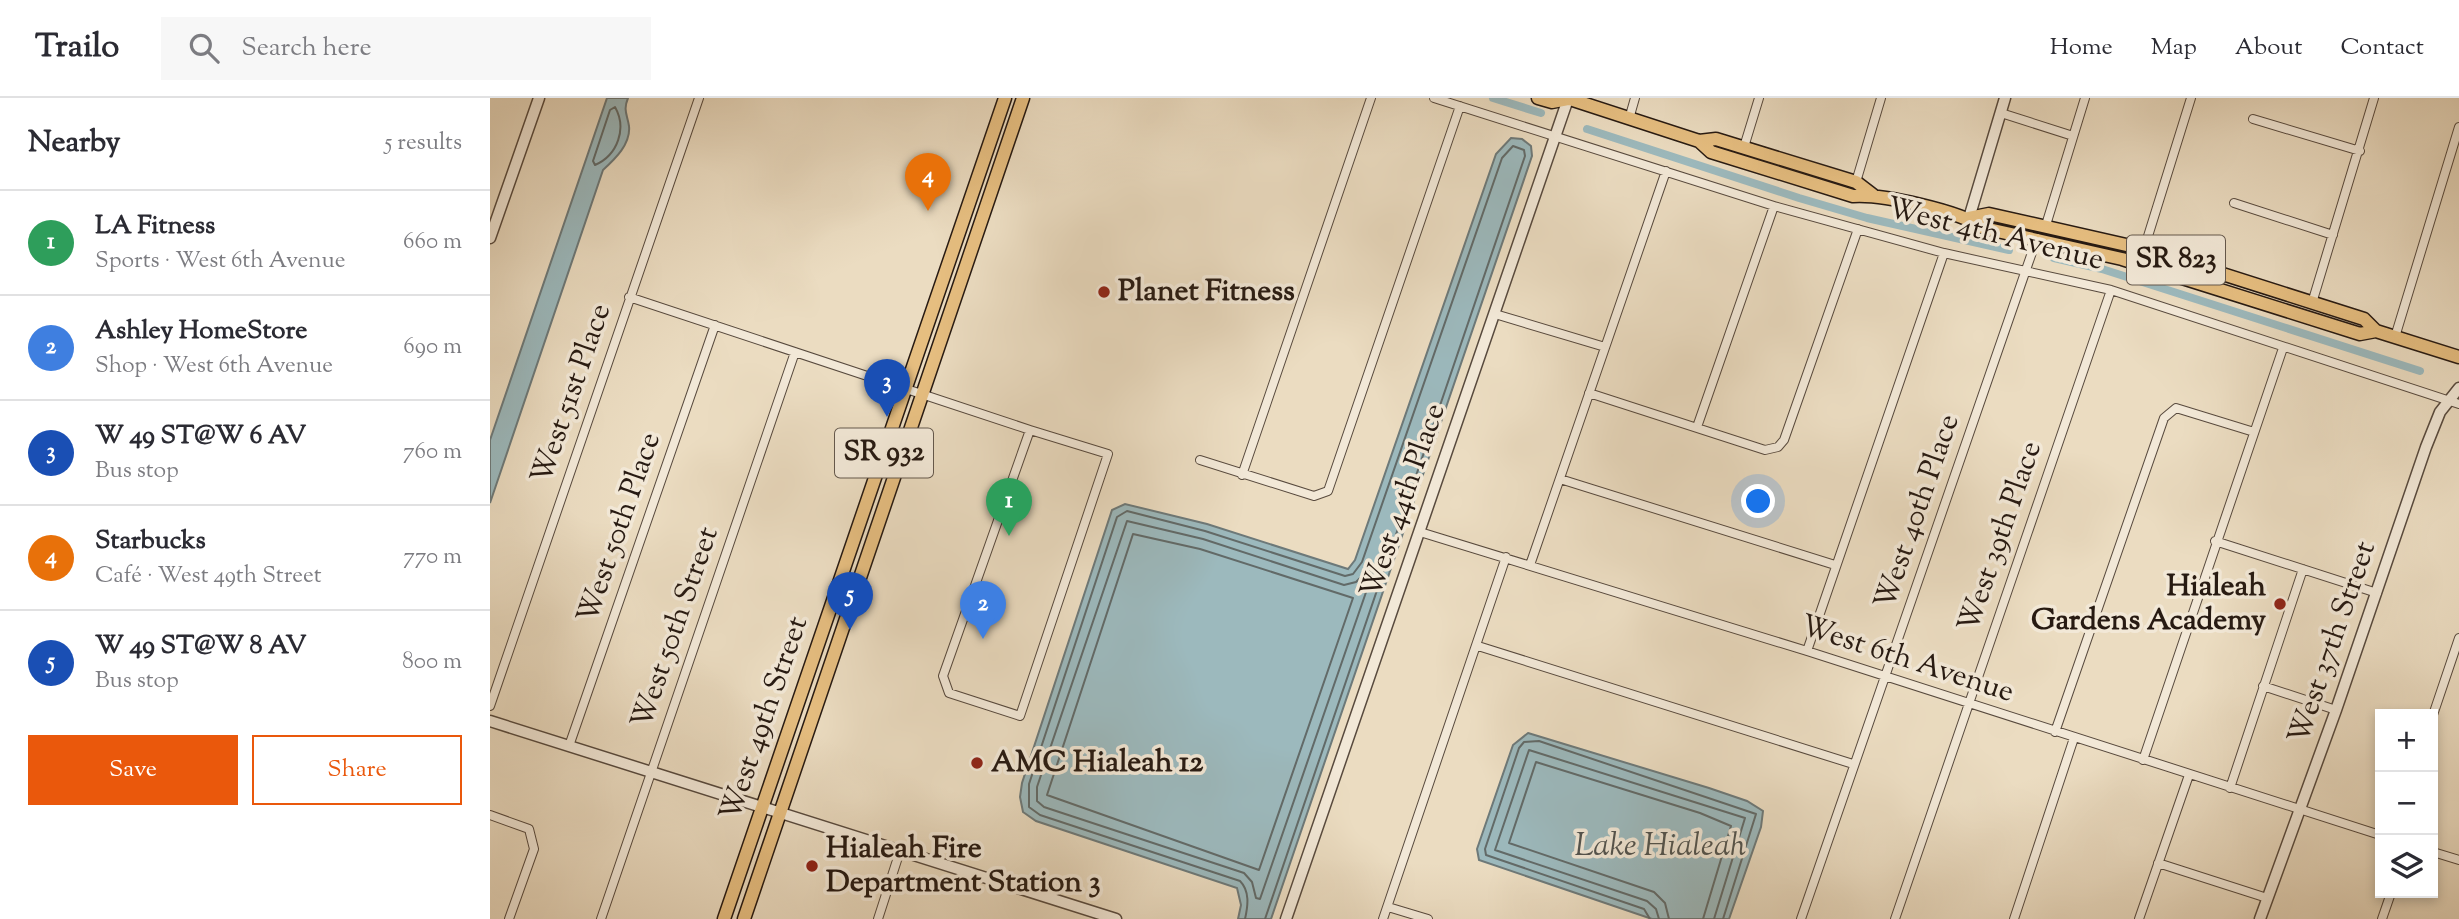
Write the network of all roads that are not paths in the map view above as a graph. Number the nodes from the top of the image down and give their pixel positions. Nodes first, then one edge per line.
1 (539, 98) edge
2 (699, 98) edge
3 (1005, 98) edge
4 (1023, 98) edge
5 (1371, 98) edge
6 (1434, 98) edge
7 (1538, 98) edge
8 (1635, 98) edge
9 (1759, 98) edge
10 (1881, 98) edge
11 (2005, 98) edge
12 (2085, 98) edge
13 (2191, 98) edge
14 (2374, 98) edge
15 (1567, 99) edge
16 (1460, 106) junction
17 (2001, 113) junction
18 (1629, 119) junction
19 (2252, 119) dead end
20 (2459, 127) edge
21 (1556, 136) junction
22 (2073, 136) junction
23 (1699, 141) junction
24 (1744, 147) junction
25 (2360, 151) junction
26 (1666, 171) junction
27 (1856, 182) junction
28 (1873, 195) junction
29 (2234, 203) dead end
30 (1774, 206) junction
31 (1969, 218) junction
32 (2046, 225) junction
33 (1858, 229) junction
34 (2333, 235) junction
35 (2037, 238) junction
36 (490, 239) edge
37 (2144, 250) junction
38 (1944, 253) junction
39 (2026, 271) junction
40 (2111, 290) junction
41 (629, 297) junction
42 (2312, 303) junction
43 (2294, 313) junction
44 (1495, 314) junction
45 (715, 325) junction
46 (2376, 331) junction
47 (2395, 337) junction
48 (1605, 347) junction
49 (2283, 348) junction
50 (795, 352) junction
51 (2459, 357) edge
52 (2459, 388) edge
53 (906, 389) junction
54 (1588, 393) junction
55 (923, 395) junction
56 (2454, 402) edge
57 (1697, 427) junction
58 (1030, 430) junction
59 (2254, 432) junction
60 (1200, 460) dead end
61 (1242, 475) junction
62 (1560, 479) junction
63 (1420, 532) junction
64 (2215, 541) junction
65 (854, 542) junction
66 (1506, 557) junction
67 (1530, 565) junction
68 (1835, 565) junction
69 (2303, 569) junction
70 (837, 589) junction
71 (2377, 593) junction
72 (855, 595) junction
73 (2459, 638) edge
74 (838, 642) junction
75 (1478, 646) junction
76 (1807, 651) junction
77 (1884, 678) junction
78 (2263, 687) junction
79 (1968, 704) junction
80 (490, 706) edge
81 (2435, 709) edge
82 (2336, 710) junction
83 (490, 721) edge
84 (2055, 732) junction
85 (2074, 738) junction
86 (569, 746) junction
87 (2143, 760) junction
88 (1853, 764) junction
89 (651, 772) junction
90 (2189, 775) junction
91 (2230, 788) junction
92 (762, 808) junction
93 (2300, 809) junction
94 (780, 814) junction
95 (490, 815) edge
96 (2375, 833) edge
97 (900, 851) junction
98 (2438, 854) edge
99 (2459, 860) edge
100 (2158, 863) junction
101 (2267, 898) junction
102 (2389, 898) edge
103 (1388, 906) junction
104 (509, 919) edge
105 (601, 919) edge
106 (726, 919) edge
107 (744, 919) edge
108 (877, 919) edge
109 (1116, 919) edge
110 (1286, 919) edge
111 (1384, 919) edge
112 (1427, 919) edge
113 (1801, 919) edge
114 (1895, 919) edge
115 (2014, 919) edge
116 (2139, 919) edge
117 (2260, 919) edge
118 (2382, 919) edge

1 - 36 street
2 - 41 street, West 51st Place
3 - 53 main road, West 49th Street / SR 932
4 - 55 main road, West 49th Street / SR 932
5 - 61 street
6 - 16 street, West 4th Avenue
7 - 15 main road, West 4th Avenue / SR 823
8 - 18 street
9 - 24 street
10 - 27 street
11 - 17 street
12 - 22 street
13 - 37 street
14 - 25 street
15 - 18 main road, West 4th Avenue / SR 823
15 - 21 street, West 44th Place
16 - 21 street, West 4th Avenue
16 - 61 street
17 - 22 street
17 - 31 street
18 - 23 main road, West 4th Avenue / SR 823
19 - 25 street
20 - 47 street
21 - 26 street, West 4th Avenue
21 - 44 street, West 44th Place
22 - 32 street
23 - 24 main road, West 4th Avenue / SR 823
23 - 28 main road, West 4th Avenue / SR 823
24 - 27 main road, West 4th Avenue / SR 823
25 - 34 street
26 - 30 street, West 4th Avenue
26 - 48 street
27 - 28 main road, West 4th Avenue / SR 823
28 - 31 main road, West 4th Avenue / SR 823
29 - 34 street
30 - 33 street, West 4th Avenue
30 - 57 street
31 - 32 main road, West 4th Avenue / SR 823
31 - 35 main road, West 4th Avenue / SR 823
32 - 37 main road, West 4th Avenue / SR 823
33 - 38 street, West 4th Avenue
33 - 57 street
34 - 42 street
35 - 39 street, West 40th Place
35 - 43 main road, West 4th Avenue / SR 823
37 - 42 main road, West 4th Avenue / SR 823
38 - 39 street, West 4th Avenue
38 - 68 street
39 - 40 street, West 4th Avenue
39 - 77 street, West 40th Place
40 - 49 street, West 4th Avenue
40 - 79 street, West 39th Place
41 - 45 street
41 - 80 street, West 51st Place
42 - 43 main road
42 - 46 main road, West 4th Avenue / SR 823
43 - 46 main road, West 4th Avenue / SR 823
44 - 48 street
44 - 63 street, West 44th Place
45 - 50 street
45 - 86 street, West 50th Place
46 - 47 main road, West 4th Avenue / SR 823
47 - 51 main road, West 4th Avenue / SR 823
48 - 54 street
49 - 56 street, West 4th Avenue
49 - 59 street
50 - 53 street
50 - 89 street, West 50th Street
52 - 56 street, West 37th Street
53 - 55 street
53 - 65 main road, West 49th Street / SR 932
54 - 57 street
54 - 62 street
55 - 58 street
55 - 72 main road, West 49th Street / SR 932
56 - 71 street, West 37th Street
58 - 58 street
59 - 64 street
59 - 84 street
60 - 61 street
62 - 67 street
62 - 68 street
63 - 66 street, West 6th Avenue
63 - 110 street, West 44th Place
64 - 69 street
64 - 87 street
65 - 70 main road, West 49th Street / SR 932
65 - 72 main road
66 - 67 street, West 6th Avenue
66 - 75 street
67 - 76 street, West 6th Avenue
68 - 76 street
69 - 71 street
69 - 78 street
70 - 74 main road
70 - 92 main road, West 49th Street / SR 932
71 - 82 street, West 37th Street
72 - 74 main road, West 49th Street / SR 932
73 - 81 street
74 - 94 main road, West 49th Street / SR 932
75 - 88 street
75 - 103 street
76 - 77 street, West 6th Avenue
77 - 79 street, West 6th Avenue
77 - 88 street, West 40th Place
78 - 82 street
78 - 91 street
79 - 84 street, West 6th Avenue
79 - 114 street, West 39th Place
82 - 93 street, West 37th Street
83 - 86 street
84 - 85 street, West 6th Avenue
85 - 87 street, West 6th Avenue
85 - 115 street
86 - 89 street
87 - 90 street, West 6th Avenue
88 - 113 street, West 40th Place
89 - 92 street
89 - 105 street, West 50th Street
90 - 91 street, West 6th Avenue
90 - 100 street
91 - 93 street, West 6th Avenue
92 - 94 street
92 - 106 main road, West 49th Street / SR 932
93 - 96 street, West 6th Avenue
93 - 101 street, West 37th Street
94 - 97 street
94 - 107 main road, West 49th Street / SR 932
95 - 104 street
97 - 108 street
97 - 109 street
98 - 99 street
100 - 101 street
100 - 116 street
101 - 117 street, West 37th Street
102 - 118 street
103 - 111 street
103 - 112 street

